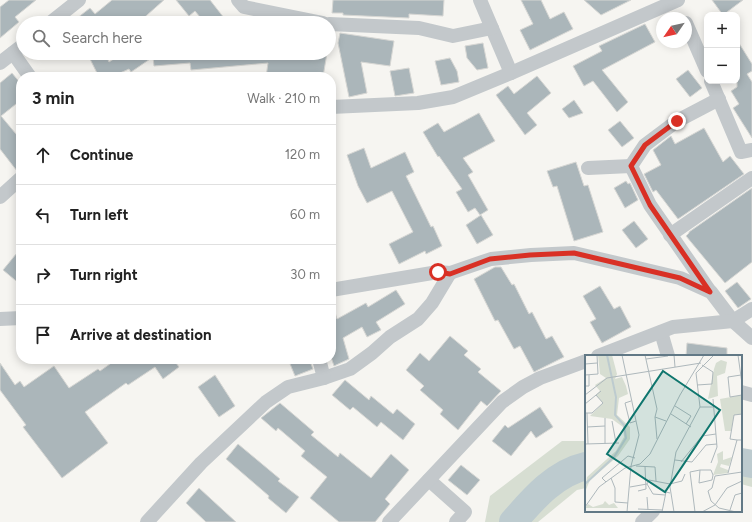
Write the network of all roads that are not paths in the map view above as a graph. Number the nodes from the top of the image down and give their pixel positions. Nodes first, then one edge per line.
1 (79, 0) edge
2 (238, 0) edge
3 (480, 0) edge
4 (676, 0) edge
5 (681, 12) edge
6 (59, 16) edge
7 (288, 16) edge
8 (336, 24) edge
9 (492, 28) junction
10 (692, 37) edge
11 (16, 51) edge
12 (23, 60) edge
13 (0, 63) edge
14 (704, 64) edge
15 (28, 72) edge
16 (511, 73) junction
17 (712, 84) edge
18 (719, 99) junction
19 (336, 107) edge
20 (752, 150) edge
21 (631, 166) junction
22 (588, 168) dead end
23 (752, 178) edge
24 (16, 183) edge
25 (0, 197) edge
26 (670, 235) junction
27 (450, 274) junction
28 (336, 289) edge
29 (710, 292) junction
30 (752, 309) edge
31 (16, 318) edge
32 (0, 319) edge
33 (733, 321) junction
34 (661, 332) junction
35 (752, 338) edge
36 (601, 355) edge
37 (668, 355) edge
38 (585, 361) edge
39 (320, 364) edge
40 (324, 378) junction
41 (742, 392) edge
42 (752, 395) edge
43 (428, 480) junction
44 (651, 512) edge
45 (653, 512) edge
46 (148, 522) edge
47 (389, 522) edge
48 (456, 522) edge
49 (642, 522) edge
50 (660, 522) edge

1 - 6 street
2 - 7 street
3 - 9 street
4 - 5 street
4 - 16 street
8 - 9 street
9 - 16 street
10 - 14 street
11 - 13 street
12 - 15 street
16 - 19 street
17 - 18 street
18 - 20 street
18 - 21 street
21 - 22 street
21 - 26 street
23 - 26 street
24 - 25 street
26 - 29 street
27 - 28 street
27 - 29 street
27 - 40 street
29 - 33 street
30 - 33 street
31 - 32 street
33 - 34 street
33 - 35 street
34 - 36 street
34 - 37 street
38 - 43 street
39 - 40 street
40 - 46 street
41 - 42 street
43 - 47 street
43 - 48 street
44 - 49 street
45 - 50 street

